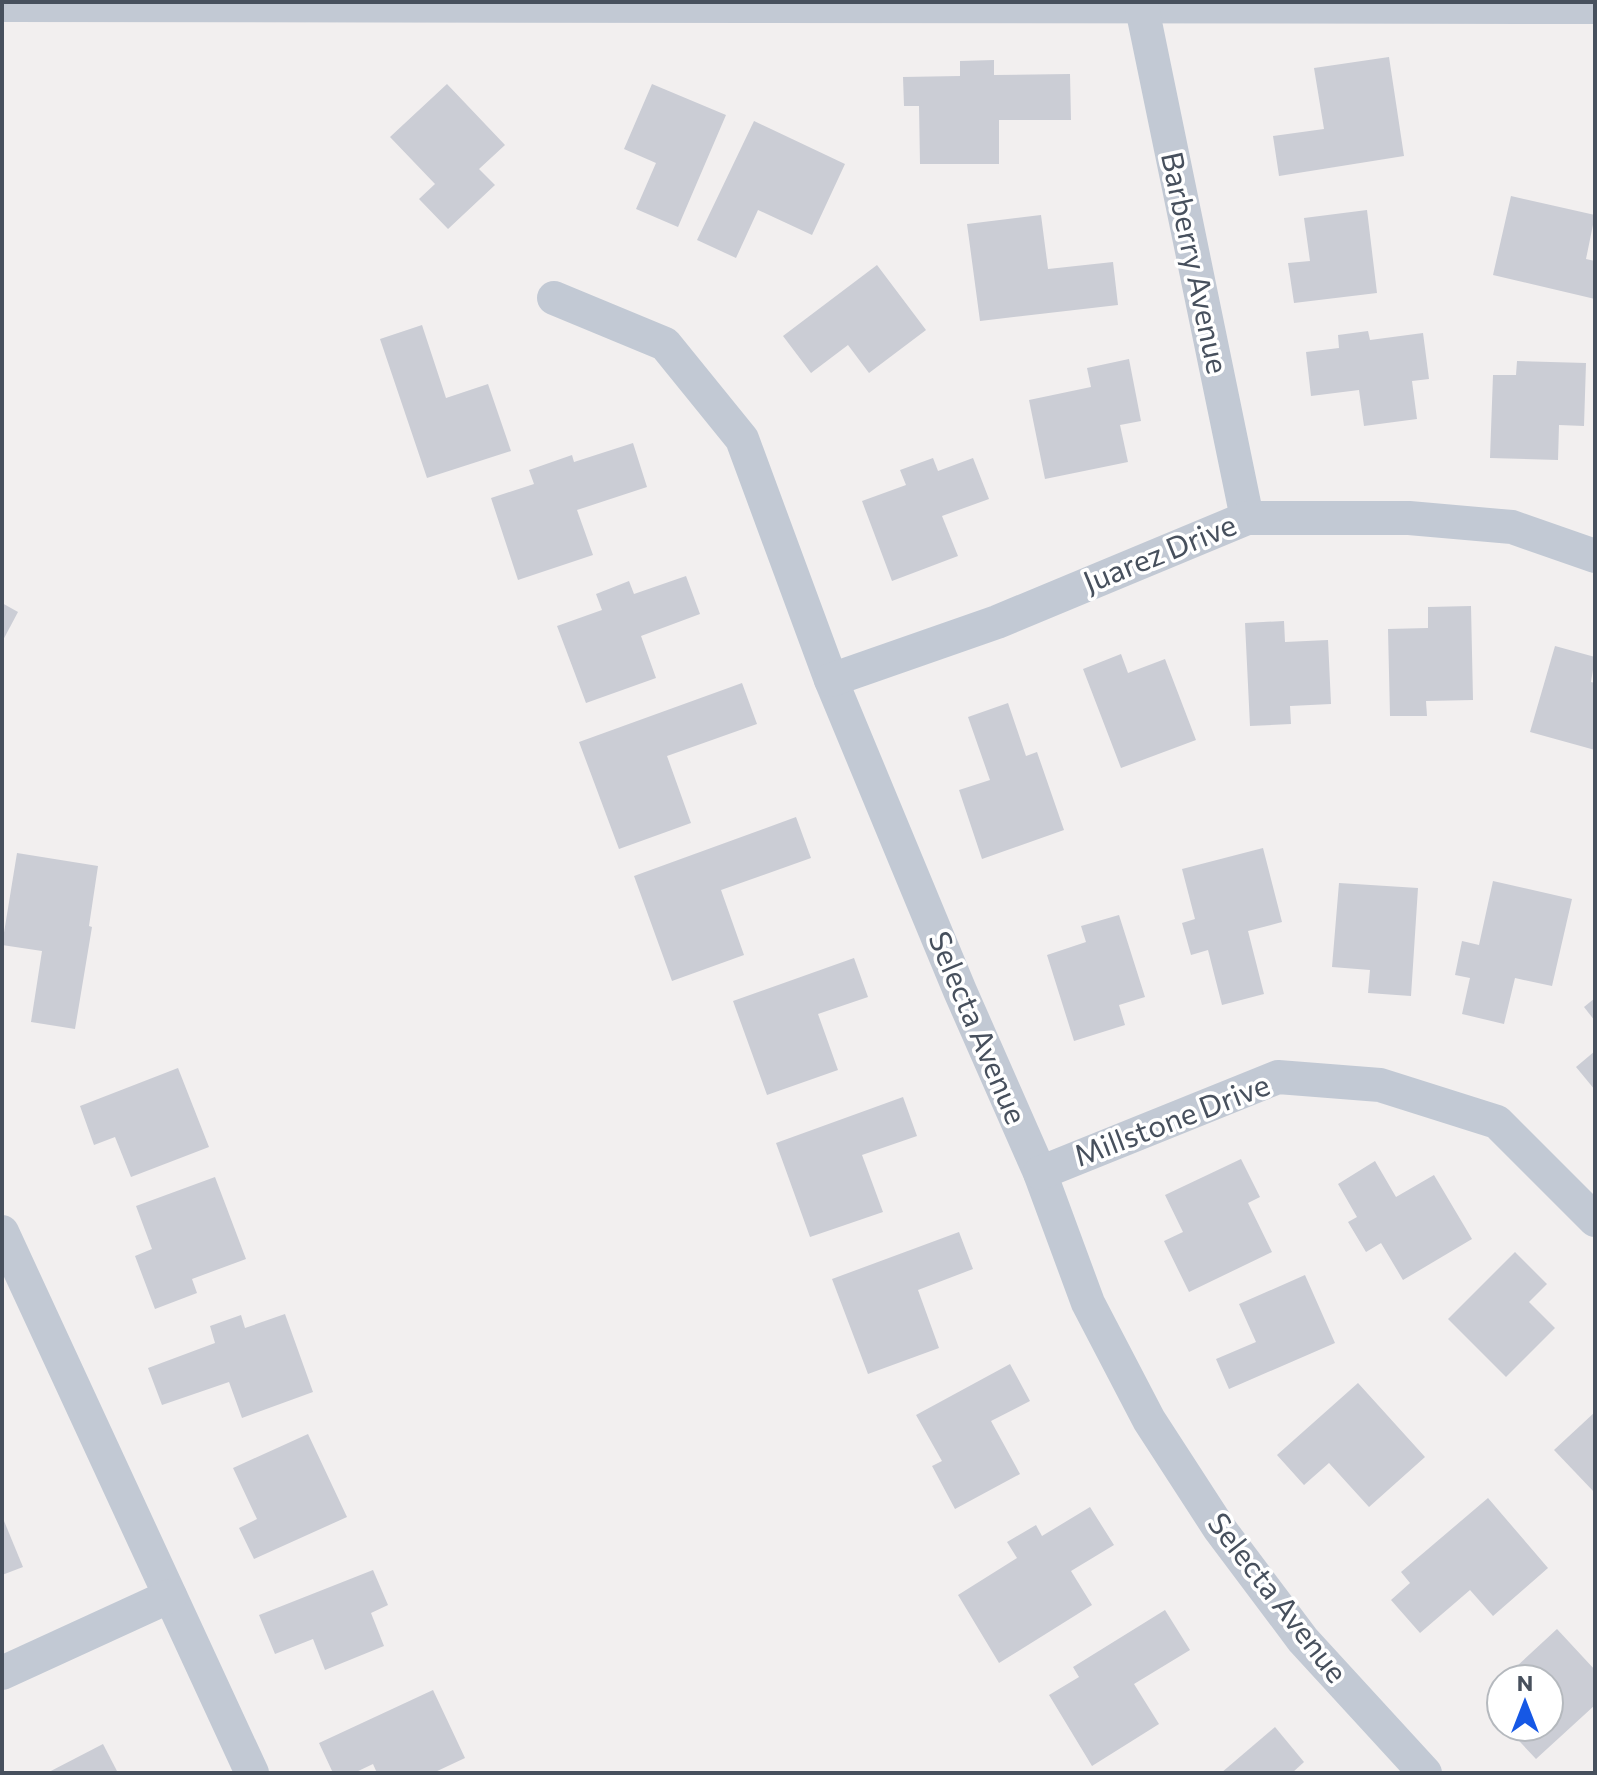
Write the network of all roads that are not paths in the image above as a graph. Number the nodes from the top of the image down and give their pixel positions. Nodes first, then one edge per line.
1 (2, 5) edge
2 (1595, 7) edge
3 (1142, 8) junction
4 (554, 298) dead end
5 (1247, 518) junction
6 (1595, 556) edge
7 (831, 680) junction
8 (1040, 1173) junction
9 (1595, 1220) edge
10 (2, 1232) edge
11 (170, 1596) junction
12 (2, 1673) edge
13 (252, 1773) edge
14 (1425, 1773) edge

1 - 3 street
2 - 3 street
3 - 5 street, Barberry Avenue
4 - 7 street, Selecta Avenue
5 - 6 street, Juarez Drive
5 - 7 street, Juarez Drive
7 - 8 street, Selecta Avenue
8 - 9 street, Millstone Drive
8 - 14 street, Selecta Avenue
10 - 11 street
11 - 12 street
11 - 13 street

